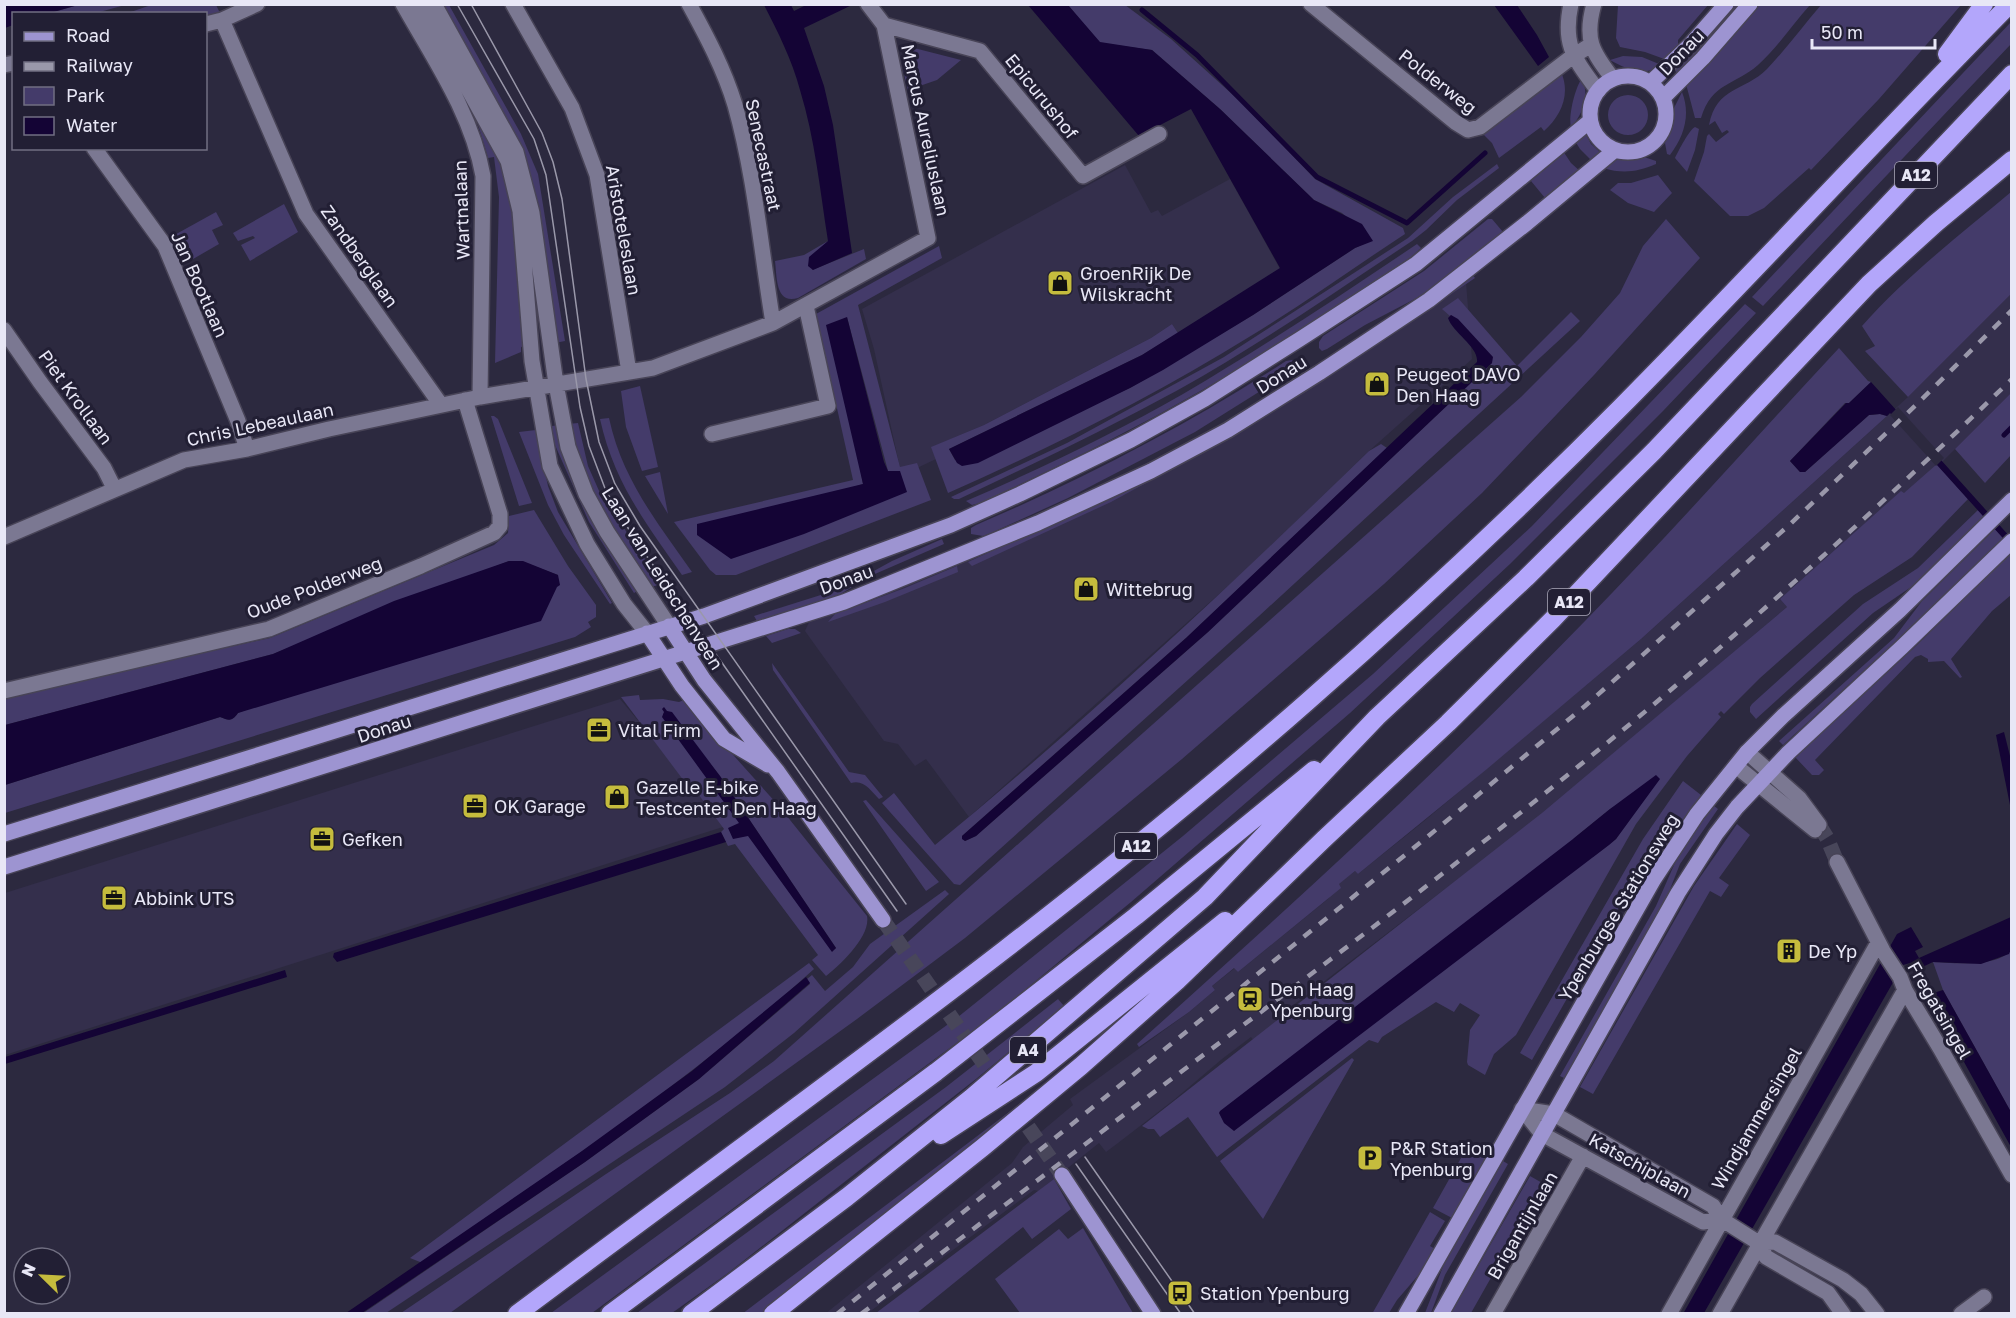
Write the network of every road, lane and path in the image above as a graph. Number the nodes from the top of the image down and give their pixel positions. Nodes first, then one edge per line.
1 (257, 4) edge
2 (403, 4) edge
3 (419, 4) edge
4 (434, 4) edge
5 (513, 4) edge
6 (688, 4) edge
7 (1311, 4) edge
8 (1571, 4) edge
9 (1726, 4) edge
10 (1750, 4) edge
11 (1984, 4) edge
12 (2010, 4) edge
13 (868, 5) edge
14 (1589, 5) edge
15 (222, 20) junction
16 (207, 24) edge
17 (884, 24) junction
18 (1591, 45) junction
19 (1573, 56) junction
20 (2012, 75) edge
21 (1613, 79) junction
22 (1650, 83) junction
23 (1598, 91) junction
24 (1663, 98) junction
25 (1906, 109) junction
26 (1590, 121) junction
27 (1159, 134) dead end
28 (95, 150) edge
29 (1615, 150) junction
30 (2012, 160) edge
31 (806, 306) junction
32 (773, 323) junction
33 (4, 330) edge
34 (629, 372) junction
35 (556, 384) junction
36 (536, 387) junction
37 (480, 397) junction
38 (465, 400) junction
39 (441, 405) junction
40 (712, 434) dead end
41 (247, 449) junction
42 (114, 488) junction
43 (2009, 503) edge
44 (4, 537) edge
45 (2010, 543) edge
46 (669, 626) junction
47 (647, 633) junction
48 (685, 651) junction
49 (663, 658) junction
50 (4, 690) edge
51 (1377, 717) junction
52 (1748, 752) junction
53 (1736, 766) junction
54 (778, 771) junction
55 (1770, 772) junction
56 (1759, 786) junction
57 (4, 834) edge
58 (1324, 839) junction
59 (1837, 862) tunnel mouth
60 (4, 867) edge
61 (883, 920) tunnel mouth
62 (1881, 947) junction
63 (1902, 983) junction
64 (1522, 1108) junction
65 (1554, 1114) junction
66 (1542, 1134) junction
67 (1583, 1156) junction
68 (1062, 1175) tunnel mouth
69 (2012, 1175) edge
70 (846, 1197) junction
71 (1726, 1223) junction
72 (1754, 1240) junction
73 (1843, 1281) junction
74 (1828, 1293) junction
75 (1984, 1297) dead end
76 (517, 1313) edge
77 (610, 1314) edge
78 (691, 1314) edge
79 (773, 1314) edge
80 (1153, 1314) edge
81 (1406, 1314) edge
82 (1441, 1314) edge
83 (1494, 1314) edge
84 (1669, 1314) edge
85 (1720, 1314) edge
86 (1843, 1314) edge
87 (1877, 1314) edge
88 (1961, 1314) edge

1 - 15 street
2 - 37 street, Wartnalaan
3 - 36 street, Laan van Leidschenveen
4 - 35 street, Laan van Leidschenveen
5 - 34 street, Aristoteleslaan
6 - 32 street, Senecastraat
7 - 19 street, Polderweg
8 - 19 street
9 - 22 main road, Donau
10 - 24 main road, Donau
11 - 25 highway, A12
12 - 25 highway, A12
13 - 17 street, Marcus Aureliuslaan
14 - 18 street
15 - 16 street
15 - 39 street, Zandberglaan
17 - 27 street, Epicurushof
17 - 31 street, Marcus Aureliuslaan
18 - 19 street
18 - 21 street
19 - 23 street
20 - 51 highway, A12
21 - 22 main road
21 - 23 main road
22 - 24 main road
23 - 26 main road
24 - 29 main road
25 - 76 highway, A12
26 - 29 main road
26 - 46 main road, Donau
28 - 41 street, Jan Bootlaan
29 - 48 main road, Donau
30 - 58 highway, A12
31 - 32 street, Marcus Aureliuslaan
31 - 40 street
32 - 34 street, Marcus Aureliuslaan
33 - 42 street, Piet Krollaan
34 - 35 street, Marcus Aureliuslaan
35 - 36 street
35 - 46 street, Laan van Leidschenveen
36 - 37 street, Chris Lebeaulaan
36 - 47 street, Laan van Leidschenveen
37 - 38 street, Chris Lebeaulaan
38 - 39 street, Chris Lebeaulaan
38 - 50 street, Oude Polderweg
39 - 41 street, Chris Lebeaulaan
41 - 42 street, Chris Lebeaulaan
42 - 44 street, Chris Lebeaulaan
43 - 52 main road, Ypenburgse Stationsweg
45 - 55 main road
46 - 47 main road, Donau
46 - 48 main road, Laan van Leidschenveen
47 - 49 main road, Laan van Leidschenveen
47 - 57 main road, Donau
48 - 49 main road, Donau
48 - 54 main road, Laan van Leidschenveen
49 - 54 main road, Laan van Leidschenveen
49 - 60 main road, Donau
51 - 70 highway, A4
51 - 77 highway, A12
52 - 53 main road, Ypenburgse Stationsweg
52 - 55 street
53 - 56 street
53 - 64 main road, Ypenburgse Stationsweg
54 - 61 main road, Laan van Leidschenveen
55 - 56 main road
55 - 56 street
56 - 65 main road
58 - 70 highway, A4
58 - 79 highway, A12
59 - 62 street, Fregatsingel
62 - 63 street, Fregatsingel
62 - 71 street, Windjammersingel
63 - 69 street, Fregatsingel
63 - 72 street
64 - 65 street, Katschiplaan
64 - 66 street
64 - 81 main road, Ypenburgse Stationsweg
65 - 66 main road
65 - 71 street, Katschiplaan
66 - 67 street, Katschiplaan
66 - 82 main road
67 - 71 street, Katschiplaan
67 - 83 street, Brigantijnlaan
68 - 80 main road
70 - 78 highway, A4
71 - 72 street, Katschiplaan
71 - 84 street, Windjammersingel
72 - 73 street, Katschiplaan
72 - 74 street, Katschiplaan
72 - 85 street
73 - 74 street
73 - 87 street, Katschiplaan
74 - 86 street, Katschiplaan
75 - 88 street

